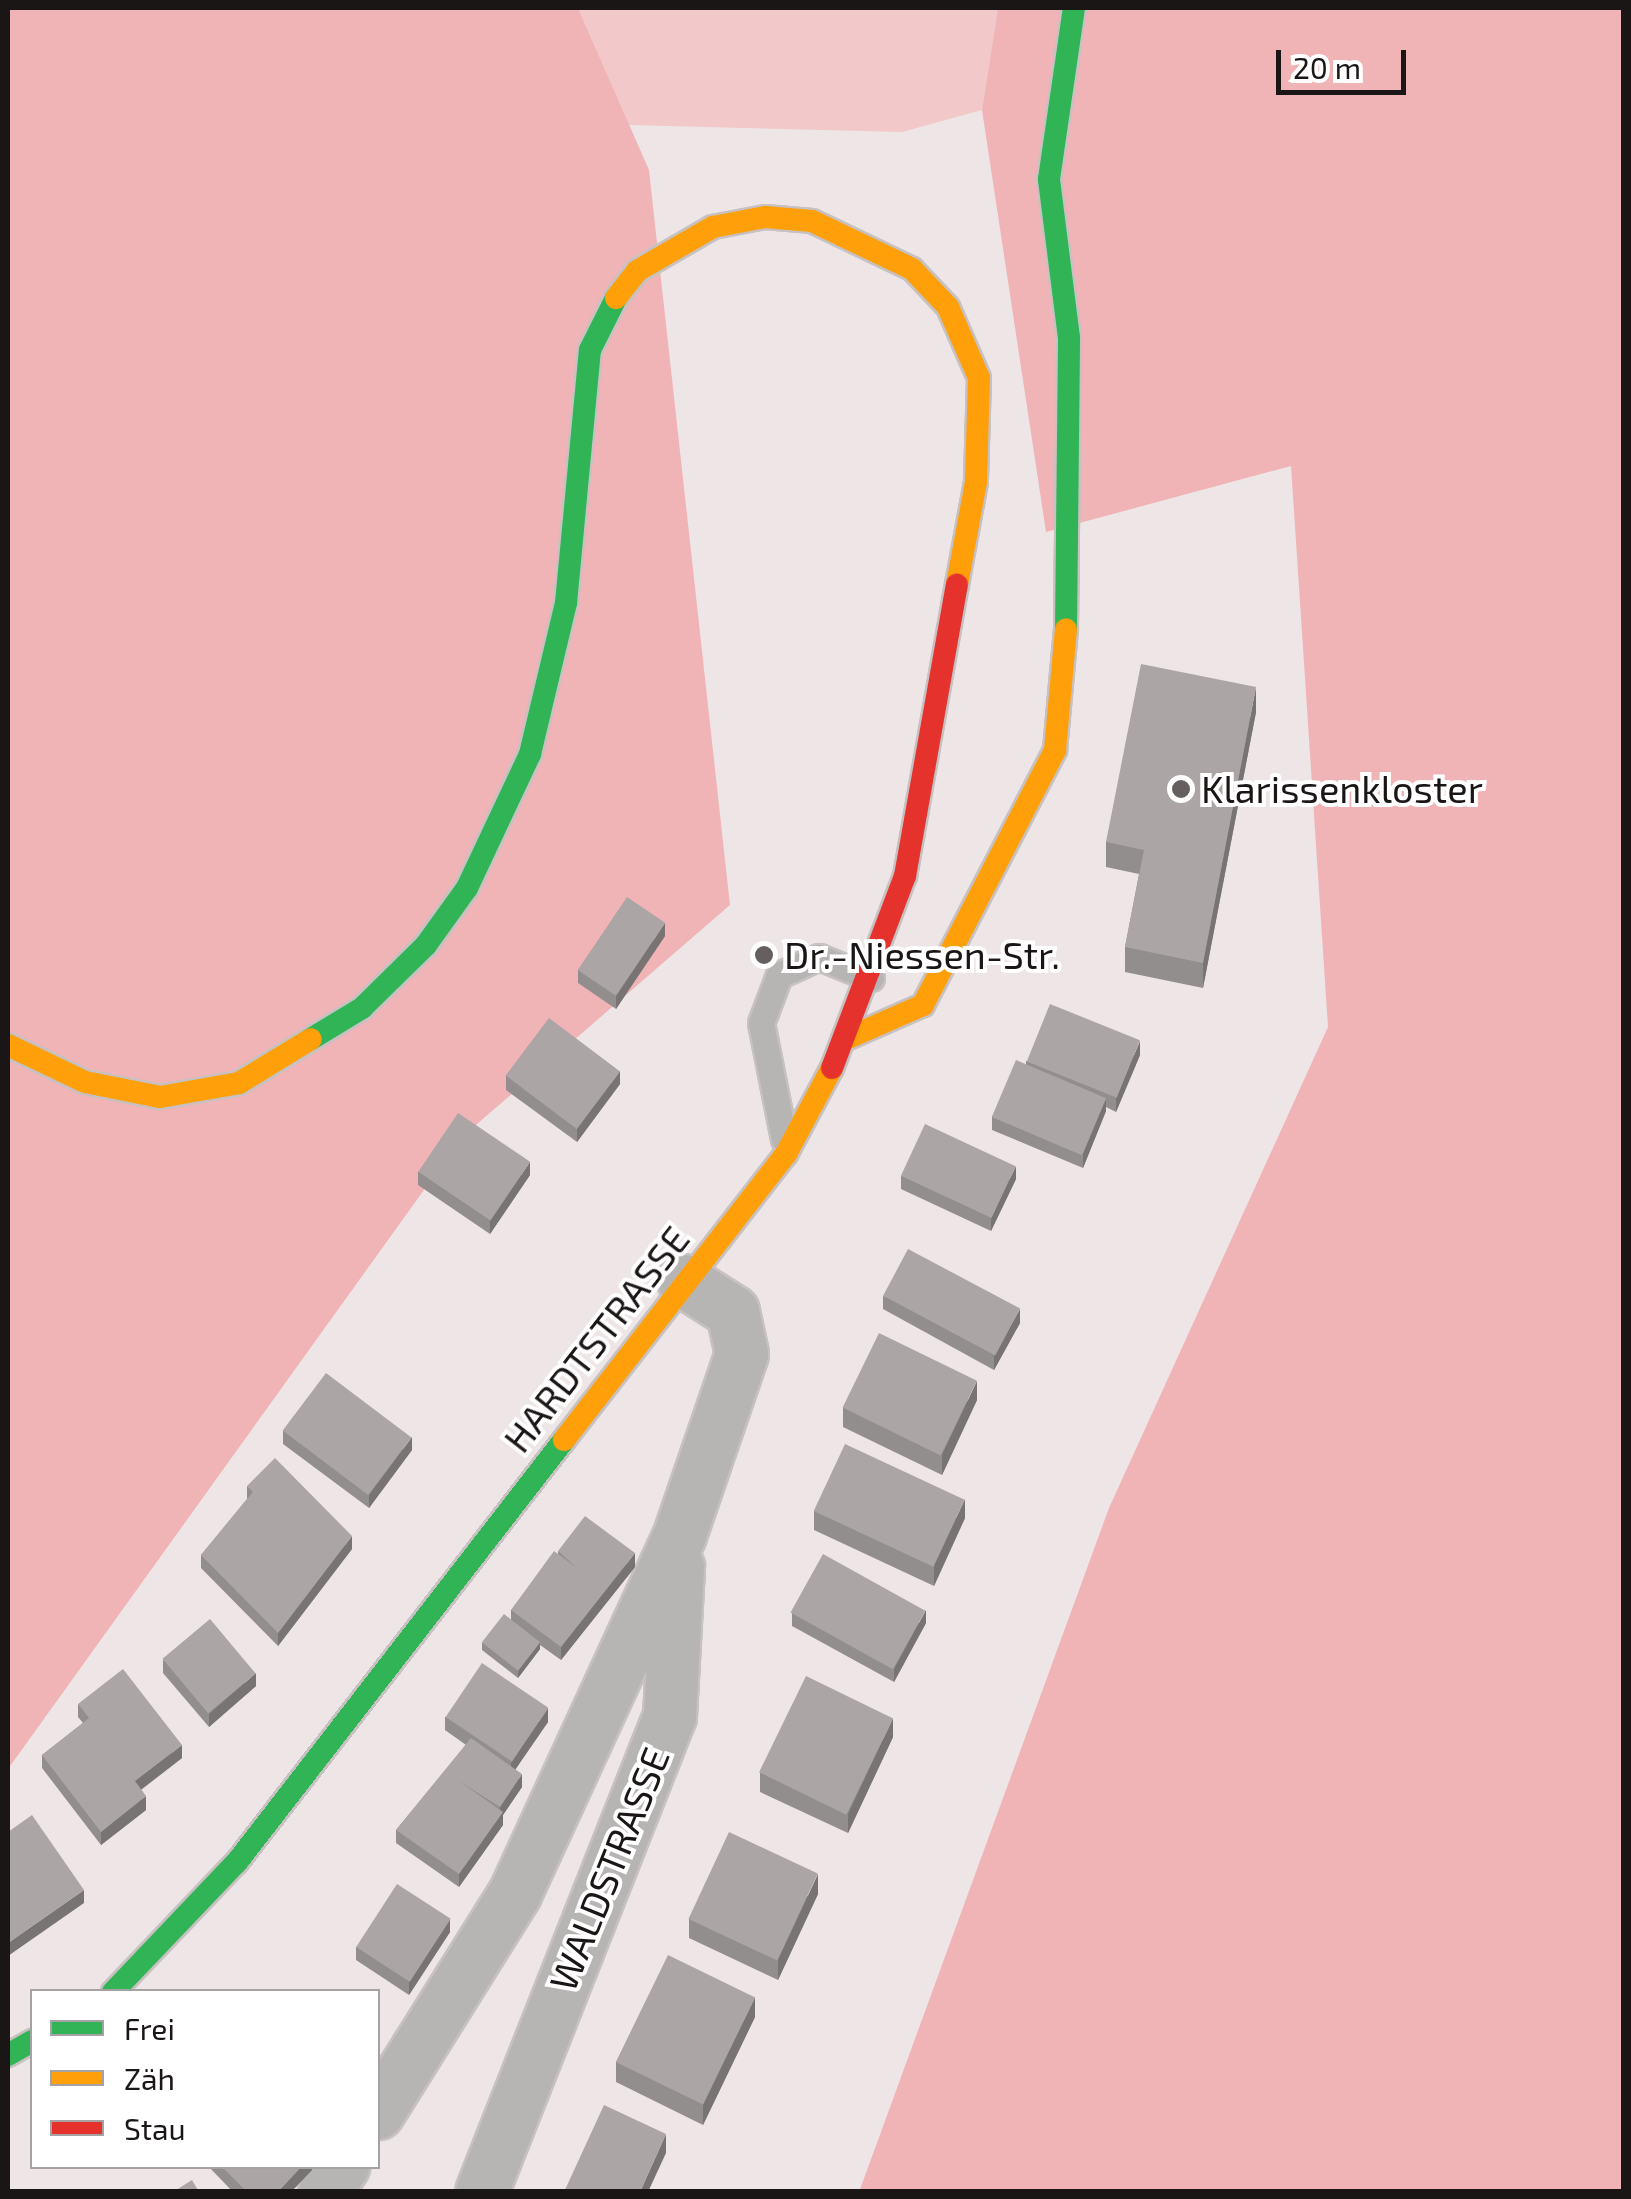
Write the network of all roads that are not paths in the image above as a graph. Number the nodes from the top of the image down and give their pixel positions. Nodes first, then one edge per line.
1 (1074, 8) edge
2 (871, 978) junction
3 (848, 1038) junction
4 (8, 1045) edge
5 (786, 1154) junction
6 (684, 1281) junction
7 (680, 1535) junction
8 (123, 1989) edge
9 (30, 2042) edge
10 (8, 2054) edge
11 (380, 2109) edge
12 (340, 2169) edge
13 (325, 2192) edge
14 (482, 2192) edge

1 - 3 main road
2 - 3 main road, HARDTSTRASSE
2 - 4 main road, HARDTSTRASSE
2 - 5 lane
3 - 5 main road, HARDTSTRASSE
5 - 6 main road, HARDTSTRASSE
6 - 7 street
6 - 8 main road, HARDTSTRASSE
7 - 11 street
7 - 14 street, WALDSTRASSE
9 - 10 main road
12 - 13 street

